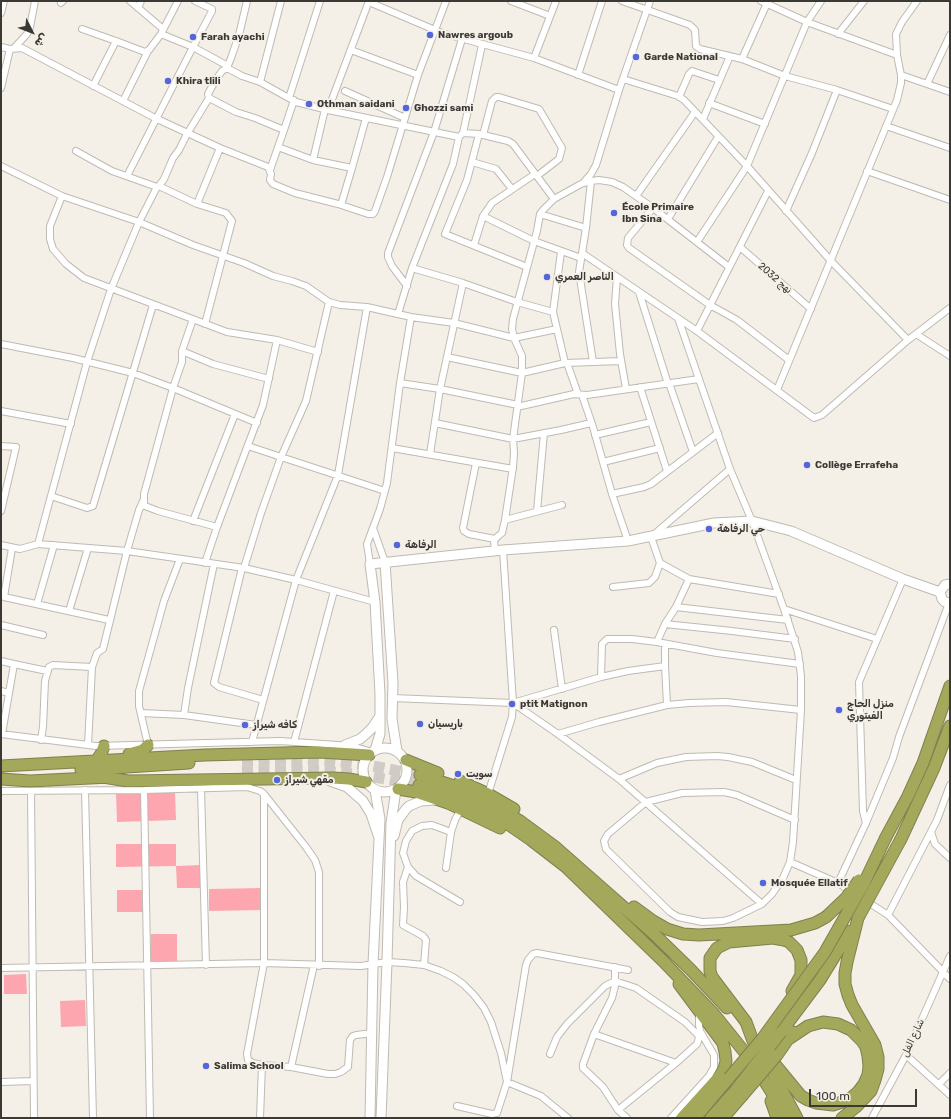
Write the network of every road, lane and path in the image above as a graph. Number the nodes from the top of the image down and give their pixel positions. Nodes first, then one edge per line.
1 (4, 1) edge
2 (35, 1) edge
3 (130, 1) edge
4 (141, 1) edge
5 (178, 1) edge
6 (195, 1) edge
7 (247, 1) edge
8 (281, 1) edge
9 (320, 1) edge
10 (369, 1) edge
11 (446, 1) edge
12 (511, 1) edge
13 (556, 1) edge
14 (602, 1) edge
15 (622, 1) edge
16 (650, 1) edge
17 (821, 1) edge
18 (864, 1) edge
19 (917, 1) edge
20 (765, 2) edge
21 (138, 8) junction
22 (647, 10) junction
23 (1, 13) edge
24 (550, 16) junction
25 (807, 22) junction
26 (82, 29) dead end
27 (435, 30) junction
28 (162, 31) junction
29 (838, 34) junction
30 (950, 35) edge
31 (462, 39) junction
32 (116, 41) junction
33 (482, 45) junction
34 (1, 47) edge
35 (192, 47) junction
36 (12, 48) junction
37 (351, 50) junction
38 (148, 51) junction
39 (897, 55) junction
40 (730, 56) junction
41 (534, 58) junction
42 (742, 59) junction
43 (227, 67) junction
44 (418, 75) junction
45 (578, 75) junction
46 (901, 75) junction
47 (786, 76) junction
48 (623, 79) junction
49 (719, 80) junction
50 (260, 82) junction
51 (926, 84) junction
52 (93, 86) junction
53 (1, 88) edge
54 (619, 90) junction
55 (837, 90) junction
56 (345, 91) dead end
57 (950, 92) edge
58 (679, 97) junction
59 (209, 98) junction
60 (291, 99) junction
61 (123, 101) junction
62 (709, 103) junction
63 (893, 109) junction
64 (327, 110) junction
65 (695, 112) junction
66 (155, 118) junction
67 (366, 118) junction
68 (405, 118) junction
69 (702, 119) junction
70 (765, 124) junction
71 (404, 125) junction
72 (886, 126) junction
73 (284, 130) junction
74 (434, 132) junction
75 (187, 134) junction
76 (481, 134) junction
77 (461, 135) junction
78 (718, 137) junction
79 (278, 147) junction
80 (220, 148) junction
81 (950, 148) edge
82 (76, 151) dead end
83 (313, 160) junction
84 (472, 162) junction
85 (1, 166) edge
86 (747, 166) junction
87 (352, 168) junction
88 (270, 170) junction
89 (867, 171) junction
90 (536, 175) junction
91 (127, 176) junction
92 (591, 181) junction
93 (583, 183) junction
94 (158, 187) junction
95 (512, 189) junction
96 (768, 191) junction
97 (62, 196) junction
98 (636, 196) junction
99 (554, 199) junction
100 (950, 200) edge
101 (197, 204) junction
102 (341, 205) junction
103 (653, 208) junction
104 (786, 211) junction
105 (540, 214) junction
106 (483, 216) junction
107 (668, 219) junction
108 (139, 222) junction
109 (586, 228) junction
110 (534, 241) junction
111 (697, 242) junction
112 (474, 245) junction
113 (740, 247) junction
114 (561, 252) junction
115 (222, 255) junction
116 (581, 255) junction
117 (831, 261) junction
118 (527, 267) junction
119 (729, 267) junction
120 (412, 268) junction
121 (617, 277) junction
122 (463, 283) junction
123 (407, 286) junction
124 (111, 289) junction
125 (639, 292) junction
126 (329, 302) junction
127 (517, 302) junction
128 (153, 305) junction
129 (710, 305) junction
130 (367, 307) junction
131 (950, 308) edge
132 (811, 309) junction
133 (553, 312) junction
134 (398, 314) junction
135 (411, 317) junction
136 (678, 318) junction
137 (193, 319) junction
138 (454, 323) junction
139 (205, 324) junction
140 (557, 329) junction
141 (698, 331) junction
142 (916, 334) junction
143 (514, 338) junction
144 (277, 340) junction
145 (908, 340) junction
146 (1, 345) edge
147 (182, 351) junction
148 (318, 352) junction
149 (950, 356) edge
150 (448, 357) junction
151 (789, 360) junction
152 (621, 361) junction
153 (87, 362) junction
154 (593, 362) junction
155 (566, 363) junction
156 (133, 373) junction
157 (522, 373) junction
158 (269, 379) junction
159 (699, 379) junction
160 (400, 383) junction
161 (669, 384) junction
162 (173, 388) junction
163 (640, 388) junction
164 (440, 389) junction
165 (626, 389) junction
166 (777, 390) junction
167 (580, 394) junction
168 (517, 406) junction
169 (1, 411) edge
170 (235, 414) junction
171 (591, 422) junction
172 (651, 422) junction
173 (257, 423) junction
174 (435, 423) junction
175 (71, 424) junction
176 (544, 433) junction
177 (718, 433) junction
178 (595, 435) junction
179 (513, 439) junction
180 (1, 446) edge
181 (248, 446) junction
182 (392, 448) junction
183 (660, 448) junction
184 (693, 452) junction
185 (430, 454) junction
186 (281, 457) junction
187 (603, 462) junction
188 (476, 463) junction
189 (512, 469) junction
190 (730, 469) junction
191 (667, 471) junction
192 (338, 475) junction
193 (385, 491) junction
194 (612, 494) junction
195 (51, 496) junction
196 (2, 497) edge
197 (144, 499) junction
198 (562, 505) dead end
199 (1, 511) edge
200 (537, 511) junction
201 (505, 520) junction
202 (752, 520) junction
203 (193, 521) junction
204 (217, 527) junction
205 (373, 528) junction
206 (651, 537) junction
207 (495, 539) junction
208 (628, 541) junction
209 (38, 544) junction
210 (1, 545) edge
211 (54, 545) junction
212 (12, 548) junction
213 (88, 548) junction
214 (127, 551) junction
215 (499, 551) junction
216 (180, 559) junction
217 (205, 562) junction
218 (385, 562) junction
219 (660, 563) junction
220 (214, 564) junction
221 (370, 564) junction
222 (243, 568) junction
223 (689, 579) junction
224 (903, 579) junction
225 (296, 580) junction
226 (950, 584) edge
227 (3, 585) edge
228 (613, 587) dead end
229 (334, 591) junction
230 (940, 592) junction
231 (779, 594) junction
232 (375, 602) junction
233 (949, 603) edge
234 (37, 604) junction
235 (676, 607) junction
236 (784, 609) junction
237 (69, 611) junction
238 (109, 620) junction
239 (788, 620) junction
240 (665, 624) junction
241 (1, 625) edge
242 (554, 630) dead end
243 (43, 636) dead end
244 (795, 639) junction
245 (877, 639) junction
246 (657, 642) junction
247 (665, 644) junction
248 (1, 661) edge
249 (14, 664) junction
250 (800, 664) junction
251 (665, 666) junction
252 (92, 667) junction
253 (47, 671) junction
254 (601, 677) junction
255 (950, 686) edge
256 (562, 689) junction
257 (1, 691) edge
258 (9, 693) junction
259 (393, 698) junction
260 (263, 700) junction
261 (513, 703) junction
262 (668, 705) junction
263 (801, 710) junction
264 (140, 713) junction
265 (184, 715) junction
266 (380, 715) junction
267 (256, 725) junction
268 (950, 726) edge
269 (2, 734) edge
270 (558, 734) junction
271 (41, 740) junction
272 (252, 742) junction
273 (294, 742) junction
274 (88, 745) junction
275 (148, 745) junction
276 (345, 745) junction
277 (104, 746) junction
278 (397, 751) junction
279 (372, 752) junction
280 (122, 759) junction
281 (406, 760) junction
282 (96, 761) junction
283 (1, 766) edge
284 (1, 770) edge
285 (103, 777) junction
286 (317, 778) junction
287 (1, 779) edge
288 (619, 779) junction
289 (796, 780) junction
290 (366, 782) junction
291 (950, 786) edge
292 (201, 788) junction
293 (397, 789) junction
294 (85, 790) junction
295 (144, 790) junction
296 (375, 790) junction
297 (1, 791) edge
298 (31, 791) junction
299 (264, 794) junction
300 (488, 794) junction
301 (441, 800) junction
302 (646, 802) junction
303 (461, 809) junction
304 (795, 820) junction
305 (866, 823) junction
306 (451, 832) junction
307 (931, 832) junction
308 (886, 837) junction
309 (379, 838) junction
310 (390, 849) junction
311 (403, 853) junction
312 (950, 858) edge
313 (572, 861) junction
314 (790, 862) junction
315 (408, 867) junction
316 (446, 868) dead end
317 (587, 875) junction
318 (838, 882) junction
319 (588, 889) junction
320 (460, 902) dead end
321 (762, 904) junction
322 (888, 916) junction
323 (858, 918) junction
324 (950, 956) edge
325 (663, 960) junction
326 (387, 962) junction
327 (264, 963) junction
328 (373, 964) junction
329 (146, 965) junction
330 (206, 965) junction
331 (317, 965) junction
332 (89, 966) junction
333 (424, 966) junction
334 (32, 967) junction
335 (615, 967) junction
336 (1, 968) edge
337 (628, 970) dead end
338 (943, 972) junction
339 (950, 979) edge
340 (615, 981) junction
341 (699, 1011) junction
342 (781, 1032) junction
343 (373, 1033) junction
344 (594, 1034) junction
345 (753, 1041) junction
346 (550, 1054) dead end
347 (906, 1056) junction
348 (676, 1063) junction
349 (262, 1065) junction
350 (291, 1067) junction
351 (950, 1073) edge
352 (764, 1079) junction
353 (33, 1081) junction
354 (1, 1082) edge
355 (507, 1082) junction
356 (939, 1084) junction
357 (738, 1094) junction
358 (950, 1095) edge
359 (457, 1106) dead end
360 (618, 1110) junction
361 (34, 1118) edge
362 (93, 1118) edge
363 (150, 1118) edge
364 (260, 1118) edge
365 (370, 1118) edge
366 (381, 1118) edge
367 (568, 1118) edge
368 (627, 1118) edge
369 (671, 1118) edge
370 (682, 1118) edge
371 (695, 1118) edge
372 (711, 1118) edge
373 (723, 1118) edge
374 (777, 1118) edge
375 (786, 1118) edge
376 (797, 1118) edge
377 (842, 1118) edge
378 (872, 1118) edge

1 - 23 street
2 - 36 street
3 - 21 street
4 - 21 street
5 - 28 street
6 - 35 street
7 - 43 street
8 - 50 street
9 - 60 street
10 - 27 street
10 - 37 street
11 - 27 street
12 - 24 street
13 - 24 street
14 - 45 street
15 - 22 street
16 - 22 street
17 - 25 street
18 - 29 street
19 - 39 street
20 - 25 street
20 - 42 street
21 - 28 street
22 - 40 street
22 - 48 street
24 - 41 street
25 - 29 street
25 - 47 street
26 - 32 street
27 - 31 street
27 - 44 street
28 - 35 street
28 - 38 street
29 - 39 street
30 - 51 street
31 - 33 street
31 - 74 street
32 - 38 street
32 - 52 street
33 - 41 street
33 - 77 street
34 - 36 street
35 - 43 street
35 - 66 street
36 - 52 street
36 - 53 street
37 - 44 street
37 - 64 street
38 - 61 street
39 - 46 street
40 - 42 street
40 - 49 street
41 - 45 street
42 - 47 street
43 - 50 street
43 - 59 street
44 - 68 street
45 - 54 street
46 - 51 street
46 - 63 street
47 - 55 street
47 - 70 street
48 - 54 street
48 - 58 street
49 - 58 street
49 - 62 street
50 - 60 street
51 - 57 street
52 - 61 street
54 - 93 street
55 - 63 street
55 - 104 street
56 - 68 street
58 - 65 street
59 - 73 street
59 - 75 street
60 - 64 street
60 - 73 street
61 - 66 street
62 - 69 street
62 - 70 street
63 - 72 street
64 - 67 street
64 - 83 street
65 - 69 street
65 - 98 street
66 - 75 street
66 - 91 street
67 - 71 street
67 - 87 street
68 - 71 street
69 - 78 street
70 - 86 street
71 - 74 street
71 - 102 street
72 - 81 street
72 - 89 street
73 - 79 street
74 - 77 street
74 - 123 street
75 - 80 street
75 - 94 street
76 - 77 street
76 - 84 street
76 - 90 street
76 - 90 street
77 - 120 street
78 - 86 street
78 - 107 street
79 - 83 street
79 - 88 street
80 - 88 street
80 - 101 street
82 - 91 street
83 - 87 street
84 - 95 street
84 - 112 street
85 - 97 street
86 - 96 street
86 - 111 street
87 - 102 street
88 - 102 street
89 - 100 street
89 - 117 street
90 - 95 street
90 - 99 street
91 - 94 street
92 - 93 street
92 - 98 street
92 - 109 street
93 - 99 street
94 - 101 street
94 - 108 street
95 - 106 street
96 - 104 street
96 - 113 street
97 - 108 street
97 - 124 street
98 - 103 street
99 - 105 street
101 - 115 street
103 - 107 street
103 - 129 street
104 - 117 street
105 - 109 street
105 - 110 street
106 - 110 street
106 - 112 street
107 - 111 street
108 - 115 street
108 - 124 street
109 - 116 street
110 - 114 street
110 - 118 street
111 - 119 street
112 - 118 street
113 - 119 street
113 - 132 street, نهج 2032
114 - 116 street
114 - 133 street
115 - 126 street
115 - 139 street
116 - 121 street
116 - 154 street
117 - 132 street
117 - 145 street
118 - 127 street
119 - 129 street
120 - 122 street
120 - 123 street
121 - 125 street
121 - 152 street
122 - 127 street
122 - 138 street
123 - 134 street
124 - 128 street
124 - 153 street
125 - 136 street
125 - 161 street
126 - 130 street
126 - 148 street
127 - 133 street
127 - 143 street
128 - 137 street
128 - 156 street
129 - 141 street
129 - 151 street
130 - 134 street
130 - 192 street
131 - 142 street
132 - 151 street
133 - 140 street
134 - 135 street
135 - 138 street
135 - 160 street
136 - 141 street
136 - 159 street
137 - 139 street
137 - 147 street
138 - 143 street
138 - 150 street
139 - 144 street
140 - 143 street
140 - 155 street
141 - 166 street
142 - 145 street
142 - 149 street
143 - 157 street
144 - 148 street
144 - 158 street
145 - 166 street
146 - 153 street
147 - 158 street
147 - 162 street
148 - 186 street
150 - 157 street
150 - 164 street
151 - 166 street
152 - 154 street
152 - 165 street
153 - 156 street
153 - 175 street
154 - 155 street
155 - 157 street
155 - 167 street
156 - 162 street
156 - 195 street
157 - 168 street
158 - 173 street
159 - 161 street
159 - 177 street
160 - 164 street
160 - 182 street
161 - 163 street
161 - 184 street
162 - 170 street
162 - 197 street
163 - 165 street
163 - 172 street
164 - 168 street
164 - 174 street
165 - 167 street
167 - 168 street
167 - 171 street
168 - 179 street
169 - 175 street
170 - 173 street
170 - 203 street
171 - 176 street
171 - 178 street
172 - 178 street
172 - 183 street
173 - 181 street
174 - 179 street
174 - 185 street
175 - 195 street
176 - 179 street
176 - 200 street
177 - 184 street
177 - 190 street
178 - 187 street
179 - 189 street
180 - 196 street
181 - 186 street
181 - 204 street
182 - 185 street
182 - 193 street
183 - 187 street
183 - 191 street
184 - 191 street
185 - 188 street
186 - 192 street
186 - 222 street
187 - 194 street
188 - 189 street
188 - 207 street
189 - 201 street
190 - 202 street
190 - 206 street
191 - 194 street
192 - 193 street
192 - 225 street
193 - 205 street
194 - 208 street
195 - 209 street
196 - 199 street
197 - 203 street
197 - 214 street
198 - 200 street
200 - 201 street
201 - 207 street
202 - 206 street
202 - 224 street
202 - 231 street
203 - 204 street
204 - 217 street
205 - 218 street
205 - 221 street
206 - 208 street
206 - 219 street
207 - 215 street
208 - 215 street
209 - 211 street
209 - 212 street
210 - 212 street
211 - 213 street
211 - 234 street
212 - 227 street
213 - 214 street
213 - 237 street
214 - 216 street
214 - 238 street
215 - 218 street
215 - 261 street
216 - 217 street
216 - 264 street
217 - 220 street
218 - 221 street
218 - 259 street
219 - 223 street
219 - 228 street
220 - 222 street
220 - 265 street
221 - 232 street
222 - 225 street
222 - 260 street
223 - 231 street
223 - 235 street
224 - 230 street
224 - 245 street
225 - 229 street
225 - 260 street
226 - 230 street
227 - 234 street
229 - 232 street
229 - 273 street
230 - 233 street
231 - 236 street
232 - 266 street
233 - 305 street
234 - 237 street
235 - 239 street
235 - 240 street
236 - 239 street
236 - 245 street
237 - 238 street
238 - 252 street
239 - 244 street
240 - 244 street
240 - 246 street
241 - 243 street
242 - 256 street
244 - 250 street
245 - 305 street
246 - 247 street
246 - 254 street
247 - 250 street
247 - 251 street
248 - 249 street
249 - 253 street
249 - 258 street
250 - 263 street
251 - 254 street
251 - 262 street
252 - 253 street
252 - 274 street
253 - 271 street
254 - 256 street
255 - 308 highway
256 - 261 street
257 - 258 street
258 - 269 street
259 - 261 street
259 - 278 street
260 - 267 street
261 - 270 street
261 - 300 street
262 - 263 street
262 - 270 street
263 - 289 street
264 - 265 street
264 - 275 street
265 - 267 street
266 - 276 street
266 - 279 street
267 - 272 street
268 - 323 highway, bridge
269 - 271 street
270 - 288 street
271 - 274 street
272 - 273 street
272 - 275 street
273 - 276 street
274 - 277 street
275 - 277 street
275 - 280 highway
276 - 279 street
277 - 282 highway
278 - 279 street
278 - 281 street
279 - 280 highway
279 - 290 street
280 - 282 highway
281 - 293 street
281 - 300 highway
282 - 283 highway
284 - 285 highway
285 - 286 highway
285 - 287 highway
286 - 290 highway
286 - 309 street
288 - 289 street
288 - 302 street
289 - 304 street
290 - 296 street
291 - 307 street
292 - 295 street
292 - 299 street
292 - 330 street
293 - 296 street
293 - 301 highway
293 - 310 street
294 - 295 street
294 - 298 street
294 - 332 street
295 - 329 street
296 - 309 street
297 - 298 street
298 - 334 street
299 - 327 street
299 - 331 street
300 - 313 highway
301 - 303 highway
301 - 310 street
302 - 304 street
302 - 321 street
302 - 321 street
303 - 306 street
303 - 319 highway
304 - 314 street
305 - 318 street
306 - 311 street
306 - 316 street
307 - 312 street
307 - 322 street
308 - 317 highway, bridge
308 - 342 highway, bridge
309 - 328 street
310 - 311 street
310 - 326 street
311 - 315 street
313 - 317 highway
313 - 319 highway
314 - 318 street
314 - 321 street
315 - 320 street
315 - 333 street
317 - 345 highway
318 - 322 street
319 - 325 highway
322 - 338 street
323 - 342 highway
323 - 377 highway
324 - 338 street, شارع الفل
325 - 341 highway
325 - 352 highway
326 - 328 street
326 - 333 street
326 - 366 street
327 - 330 street
327 - 331 street
327 - 349 street
328 - 331 street
328 - 343 street
329 - 330 street
329 - 332 street
329 - 363 street
331 - 350 street
332 - 334 street
332 - 362 street
333 - 355 street
334 - 336 street
334 - 353 street
335 - 337 street
335 - 340 street
335 - 355 street
338 - 339 street
338 - 347 street, شارع الفل
340 - 344 street
340 - 346 street
340 - 348 street
341 - 369 street
341 - 370 highway
342 - 345 highway
342 - 345 highway
342 - 357 highway, bridge
342 - 357 highway, bridge
342 - 371 highway, bridge
343 - 350 street
343 - 365 street
344 - 348 street
344 - 360 street
345 - 376 highway
347 - 356 street
347 - 378 street, شارع الفل
348 - 360 street
349 - 350 street
349 - 364 street
351 - 356 street
352 - 374 highway
352 - 375 highway
353 - 354 street
353 - 361 street
355 - 359 street
355 - 367 street
356 - 358 street
357 - 372 highway
357 - 373 highway
360 - 368 street

